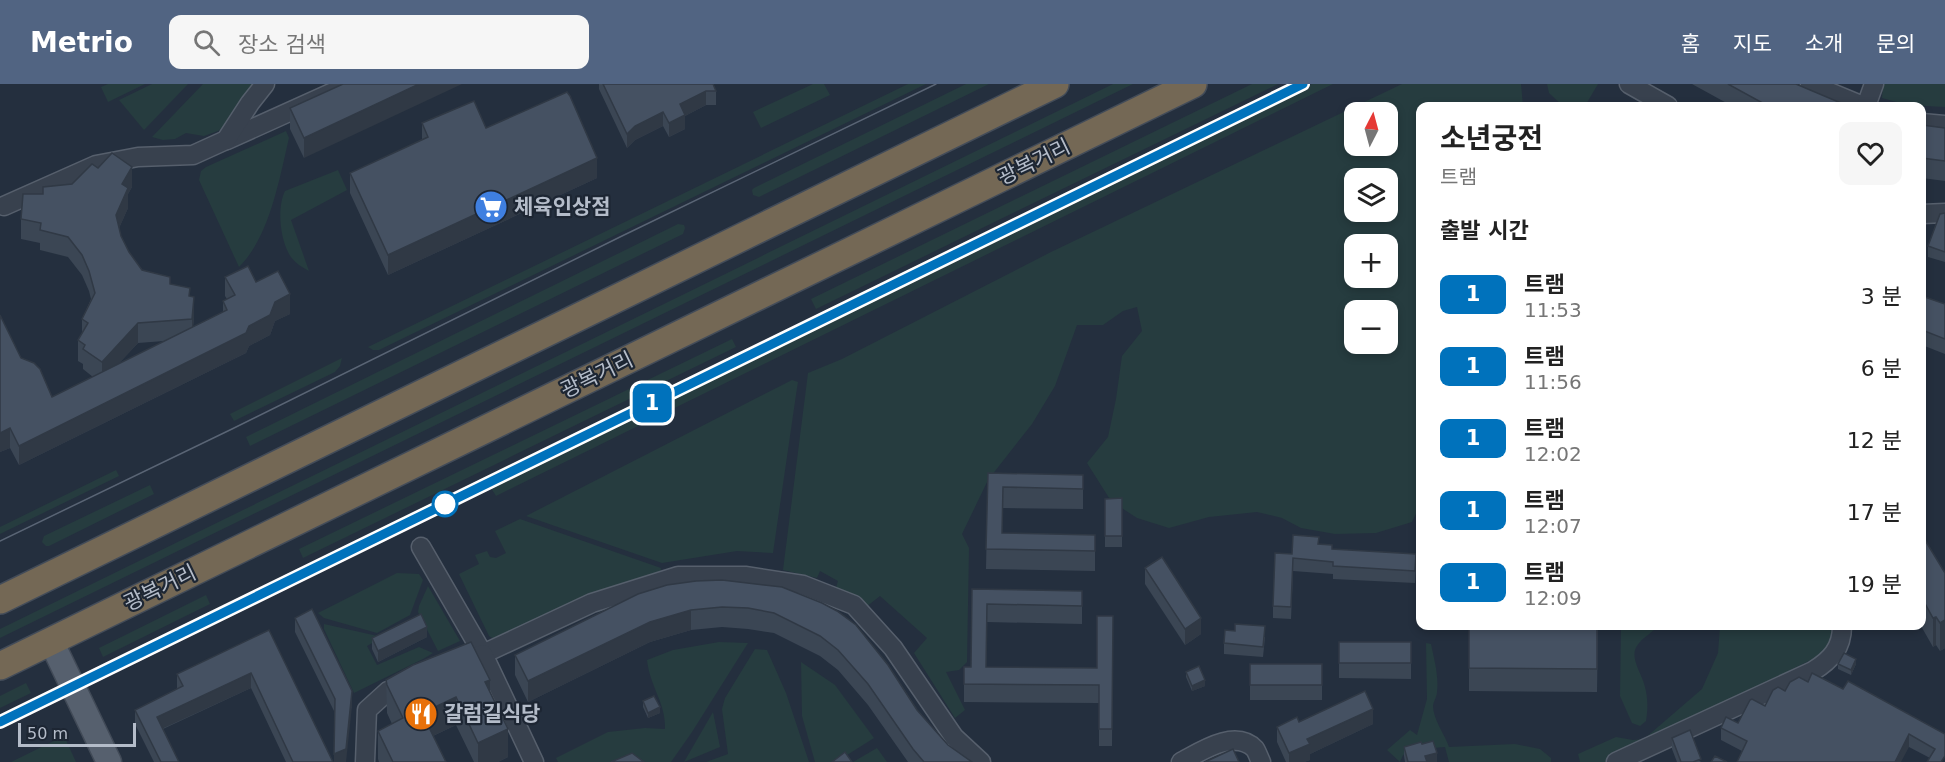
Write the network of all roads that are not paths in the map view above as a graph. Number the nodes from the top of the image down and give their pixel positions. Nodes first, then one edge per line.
1 (265, 84) edge
2 (351, 84) edge
3 (1055, 84) edge
4 (1193, 84) edge
5 (1629, 84) edge
6 (1810, 84) edge
7 (1874, 84) edge
8 (1661, 102) edge
9 (1854, 102) edge
10 (1866, 102) edge
11 (1926, 123) edge
12 (1945, 125) edge
13 (226, 140) junction
14 (1, 204) edge
15 (1945, 213) edge
16 (1926, 214) edge
17 (421, 547) dead end
18 (1, 598) edge
19 (1842, 630) edge
20 (51, 641) junction
21 (483, 654) junction
22 (462, 662) edge
23 (0, 666) edge
24 (430, 674) edge
25 (109, 762) edge
26 (364, 762) edge
27 (534, 762) edge
28 (981, 762) edge
29 (1181, 762) edge
30 (1261, 762) edge
31 (1616, 762) edge

1 - 13 street
2 - 13 street
3 - 18 highway
4 - 20 highway, 광복거리
5 - 8 street
6 - 9 street
7 - 10 street
11 - 12 street
13 - 14 street
15 - 16 street
17 - 21 street
19 - 31 street
20 - 23 highway, 광복거리
20 - 25 main road
21 - 22 street
21 - 27 street
21 - 28 street
24 - 26 street
29 - 30 street

